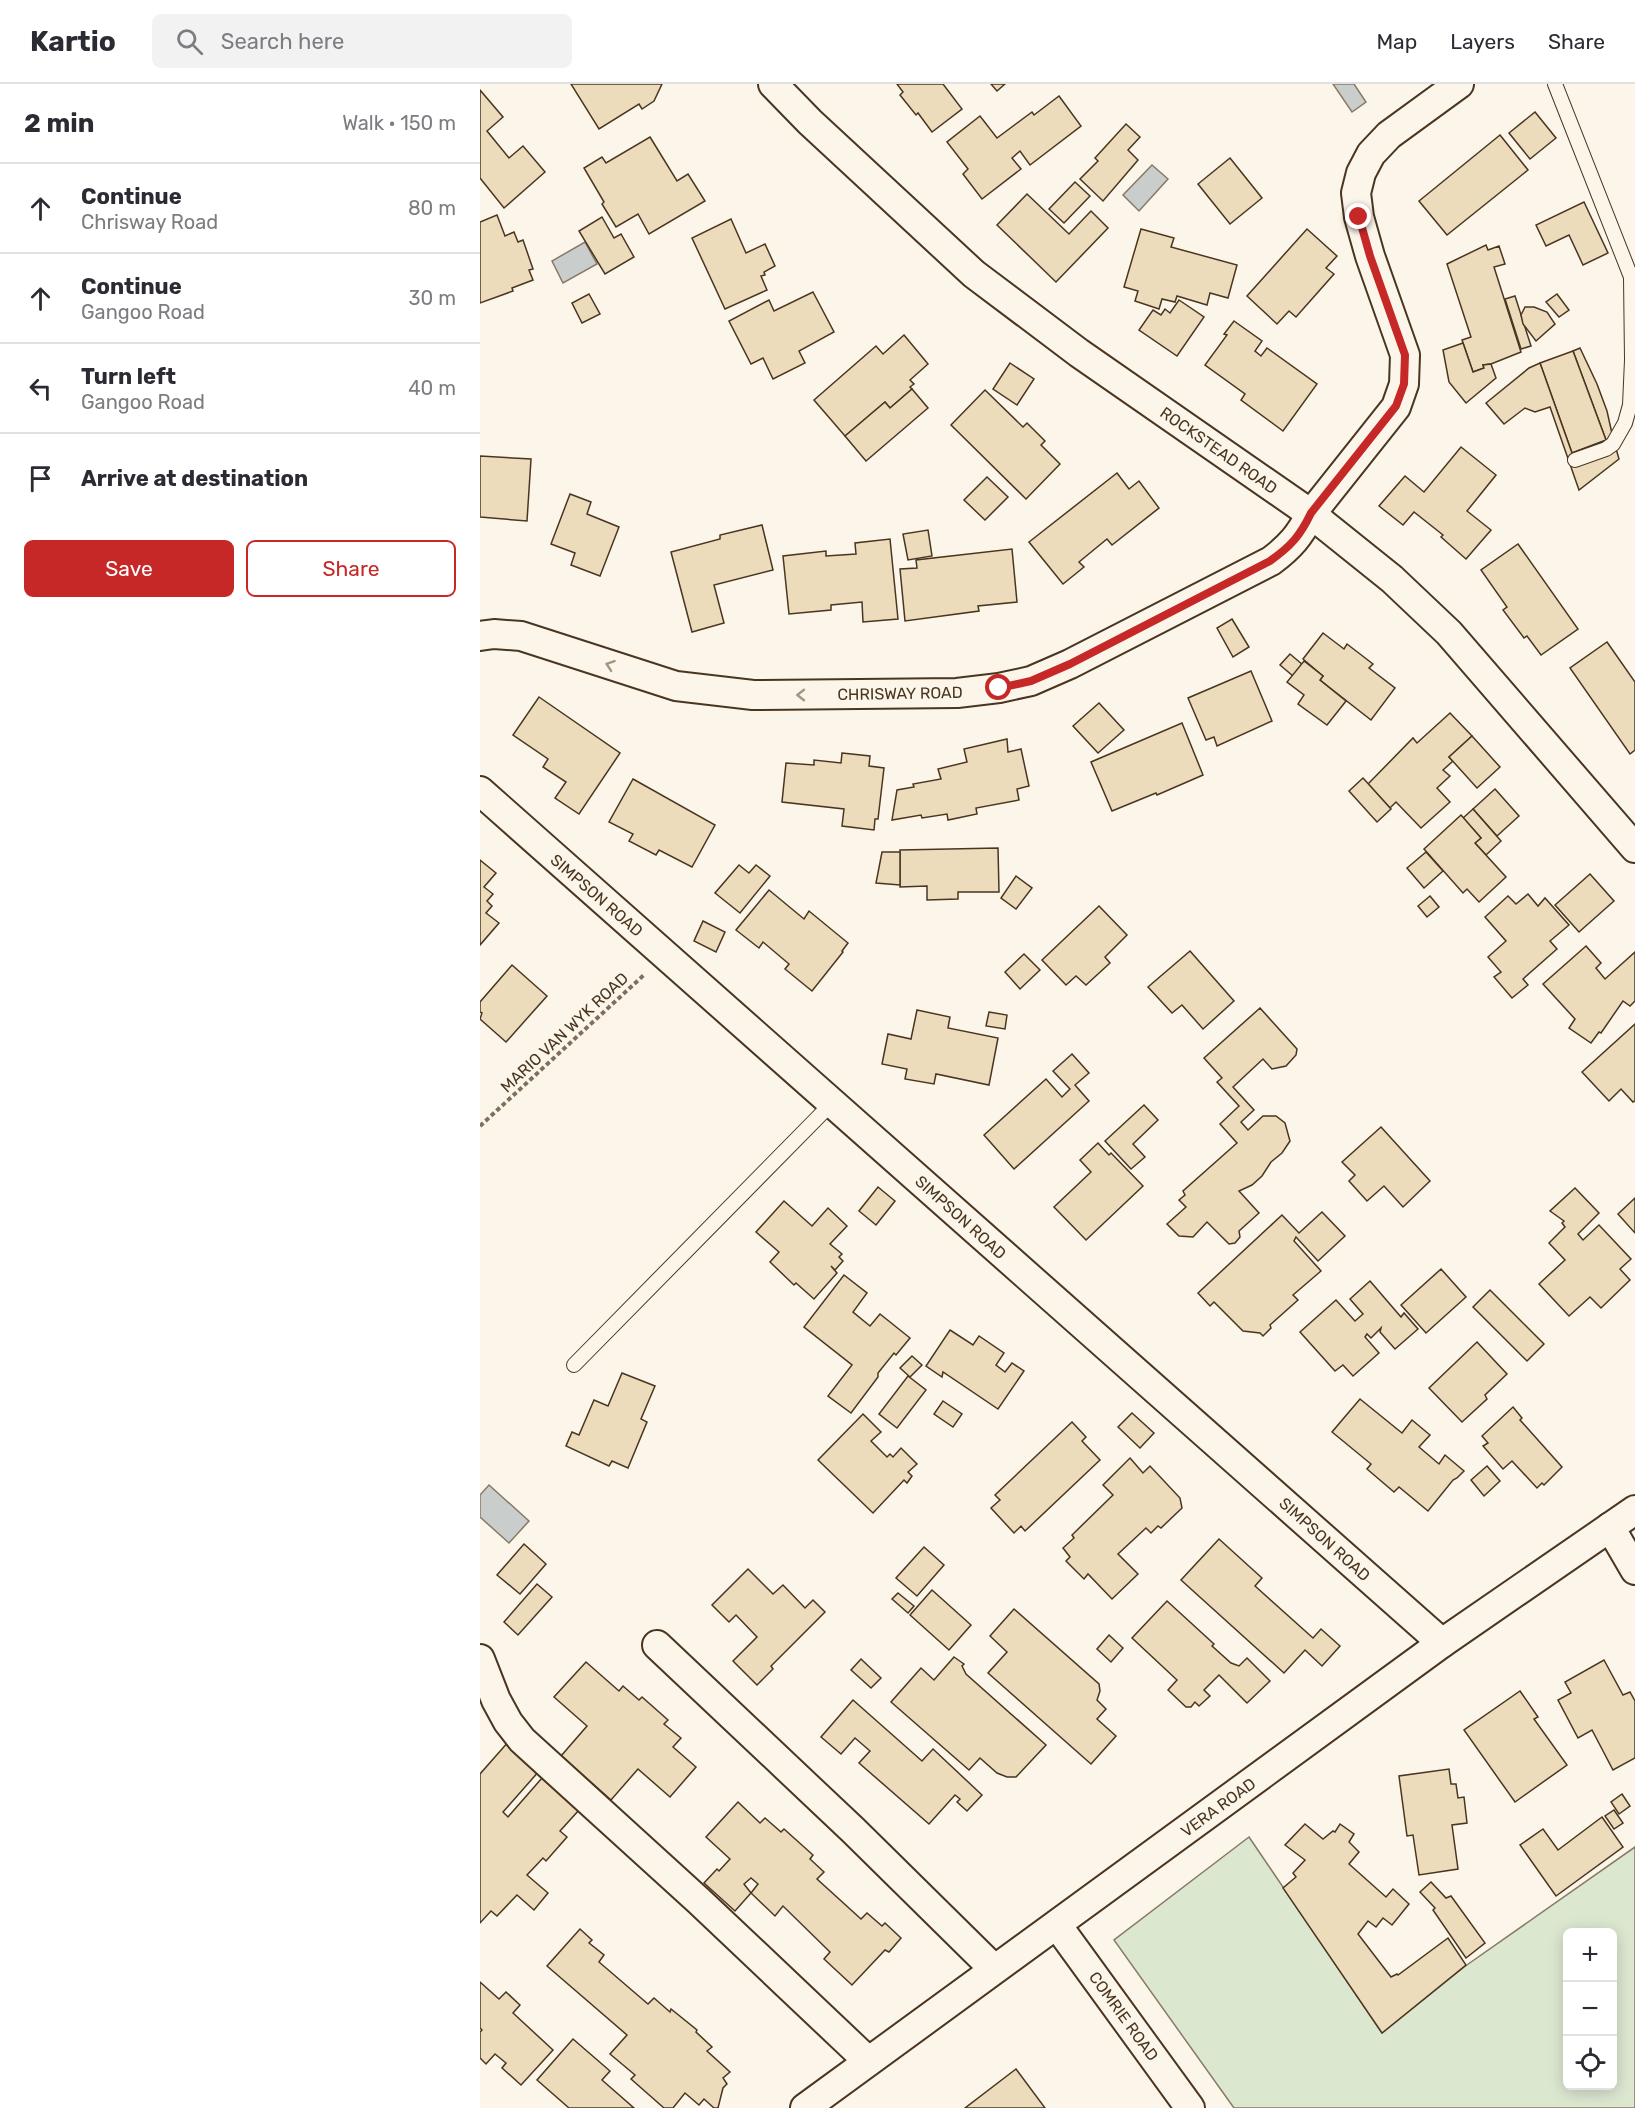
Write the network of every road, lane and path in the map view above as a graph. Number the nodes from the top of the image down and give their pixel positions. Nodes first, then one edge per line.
1 (773, 84) edge
2 (1459, 84) edge
3 (1555, 84) edge
4 (1575, 460) dead end
5 (1311, 513) junction
6 (480, 636) edge
7 (480, 791) edge
8 (1635, 848) edge
9 (665, 955) junction
10 (832, 1103) junction
11 (480, 1126) edge
12 (574, 1365) dead end
13 (1635, 1510) edge
14 (1610, 1527) junction
15 (1635, 1570) edge
16 (1442, 1643) junction
17 (657, 1645) dead end
18 (480, 1659) edge
19 (1057, 1925) junction
20 (993, 1969) junction
21 (868, 2061) junction
22 (805, 2108) edge
23 (1190, 2108) edge

1 - 5 street, ROCKSTEAD ROAD
2 - 5 street, CHRISWAY ROAD
3 - 4 lane
5 -> 6 street, CHRISWAY ROAD
5 - 8 street, ROCKSTEAD ROAD
7 - 9 street, SIMPSON ROAD
9 - 10 street, SIMPSON ROAD
9 - 11 path, MARIO VAN WYK ROAD
10 - 12 lane
10 - 16 street, SIMPSON ROAD
13 - 14 street, VERA ROAD
14 - 15 street
14 - 16 street, VERA ROAD
16 - 19 street, VERA ROAD
17 - 20 street
18 - 21 street
19 - 20 street, VERA ROAD
19 - 23 street, COMRIE ROAD
20 - 21 street, VERA ROAD
21 - 22 street, VERA ROAD

